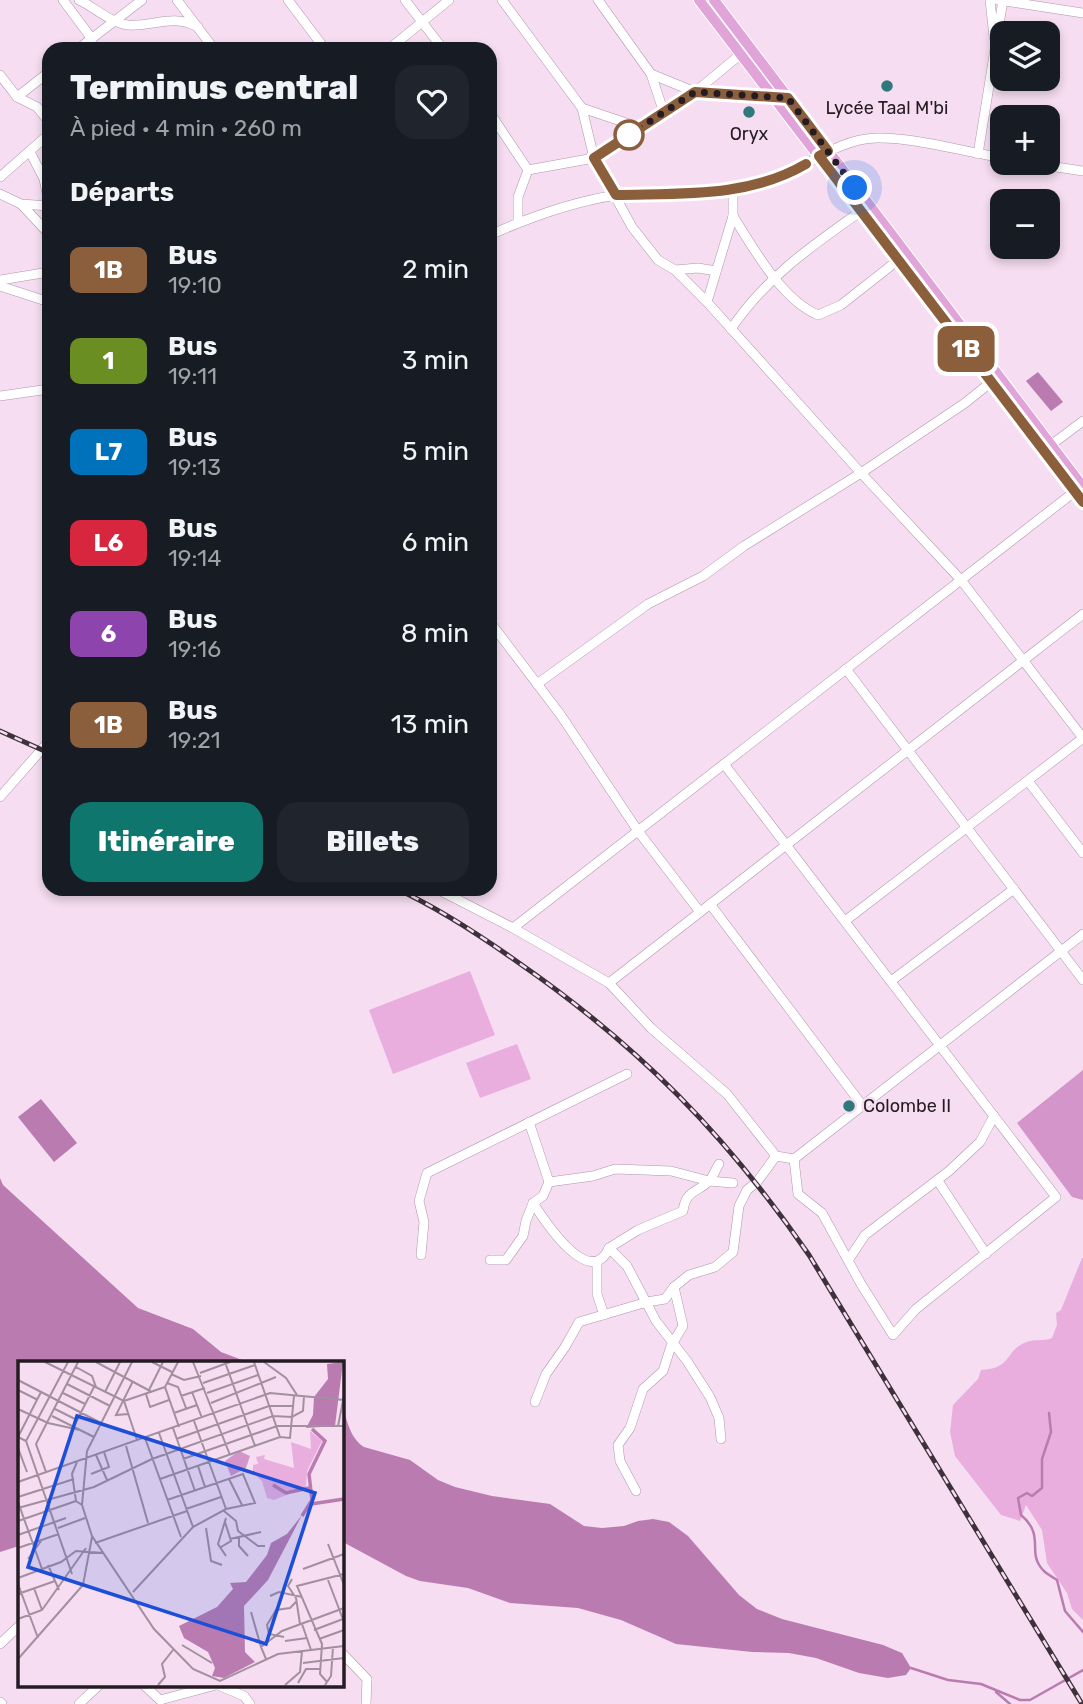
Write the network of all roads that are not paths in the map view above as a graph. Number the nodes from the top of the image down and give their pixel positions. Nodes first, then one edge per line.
1 (63, 0) edge
2 (79, 0) edge
3 (142, 0) edge
4 (177, 0) edge
5 (288, 0) edge
6 (405, 0) edge
7 (449, 0) edge
8 (502, 0) edge
9 (598, 0) edge
10 (699, 0) edge
11 (713, 0) edge
12 (990, 0) edge
13 (997, 0) edge
14 (1003, 0) edge
15 (1059, 5) edge
16 (1083, 13) edge
17 (421, 20) junction
18 (115, 21) junction
19 (992, 21) edge
20 (1000, 21) edge
21 (198, 27) junction
22 (92, 38) junction
23 (87, 42) edge
24 (209, 42) edge
25 (320, 42) edge
26 (397, 42) edge
27 (438, 42) edge
28 (741, 54) junction
29 (651, 74) junction
30 (0, 75) edge
31 (42, 77) edge
32 (990, 80) edge
33 (695, 92) junction
34 (16, 97) junction
35 (774, 97) junction
36 (788, 98) junction
37 (582, 108) junction
38 (42, 113) edge
39 (664, 113) junction
40 (497, 124) edge
41 (641, 128) junction
42 (42, 141) edge
43 (30, 152) junction
44 (823, 153) junction
45 (978, 154) junction
46 (990, 156) edge
47 (594, 158) junction
48 (1060, 168) edge
49 (528, 170) junction
50 (1083, 171) edge
51 (42, 175) edge
52 (0, 177) edge
53 (733, 191) junction
54 (0, 194) edge
55 (616, 195) junction
56 (21, 204) junction
57 (42, 205) edge
58 (865, 209) junction
59 (733, 216) junction
60 (518, 222) junction
61 (42, 226) edge
62 (497, 232) edge
63 (902, 257) junction
64 (675, 270) junction
65 (716, 271) junction
66 (42, 273) edge
67 (773, 278) junction
68 (0, 280) edge
69 (0, 286) edge
70 (42, 300) edge
71 (707, 302) junction
72 (731, 330) junction
73 (990, 383) junction
74 (42, 389) edge
75 (0, 396) edge
76 (1083, 421) edge
77 (1051, 445) junction
78 (861, 473) junction
79 (1080, 488) edge
80 (1083, 502) edge
81 (961, 580) junction
82 (1083, 614) edge
83 (497, 631) edge
84 (1023, 660) junction
85 (846, 669) junction
86 (537, 684) junction
87 (1083, 738) edge
88 (42, 749) edge
89 (908, 750) junction
90 (724, 764) junction
91 (1028, 781) junction
92 (0, 797) edge
93 (967, 827) junction
94 (638, 831) junction
95 (786, 845) junction
96 (1083, 853) edge
97 (1014, 889) junction
98 (451, 896) edge
99 (710, 904) junction
100 (700, 912) junction
101 (845, 921) junction
102 (513, 928) junction
103 (1083, 934) edge
104 (1061, 951) junction
105 (1083, 980) edge
106 (891, 981) junction
107 (609, 983) junction
108 (940, 1045) junction
109 (627, 1074) dead end
110 (862, 1105) junction
111 (994, 1116) junction
112 (530, 1122) junction
113 (776, 1156) junction
114 (794, 1158) junction
115 (719, 1164) dead end
116 (709, 1181) junction
117 (938, 1181) junction
118 (549, 1182) junction
119 (733, 1182) dead end
120 (533, 1203) junction
121 (609, 1248) junction
122 (986, 1254) junction
123 (421, 1255) dead end
124 (849, 1259) junction
125 (490, 1260) dead end
126 (597, 1261) junction
127 (674, 1287) junction
128 (647, 1302) junction
129 (604, 1315) junction
130 (673, 1342) junction
131 (535, 1402) dead end
132 (721, 1439) dead end
133 (636, 1491) dead end
134 (18, 1627) edge
135 (0, 1644) edge
136 (343, 1654) edge
137 (98, 1686) edge
138 (145, 1686) edge
139 (213, 1686) edge
140 (219, 1686) edge
141 (79, 1704) edge
142 (250, 1704) edge
143 (366, 1704) edge

1 - 22 street
2 - 18 street
3 - 18 street
4 - 21 street
5 - 25 street
6 - 17 street
7 - 17 street
8 - 37 street
9 - 29 street
10 - 28 main road
11 - 36 main road
12 - 19 street
13 - 14 street
14 - 15 street
14 - 20 street
15 - 16 street
17 - 26 street
17 - 27 street
18 - 21 street
18 - 22 street
21 - 24 street
22 - 23 street
28 - 33 street
28 - 35 main road
29 - 33 street
29 - 39 street
30 - 34 street
31 - 34 street
32 - 45 street
33 - 35 street
33 - 39 street
34 - 38 street
35 - 36 street
35 - 44 main road
36 - 44 main road
37 - 41 street
37 - 47 street
39 - 41 street
40 - 49 street
41 - 47 street
42 - 43 street
43 - 51 street
43 - 52 street
44 - 45 street
44 - 53 street
44 - 58 main road
45 - 46 street
47 - 49 street
47 - 55 street
48 - 50 street
49 - 60 street
53 - 55 street
53 - 59 street
54 - 56 street
55 - 60 street
55 - 64 street
56 - 57 street
56 - 61 street
58 - 63 main road
58 - 67 street
59 - 65 street
59 - 67 street
60 - 62 street
63 - 67 street
63 - 73 main road
63 - 77 main road
64 - 65 street
64 - 71 street
65 - 71 street
66 - 68 street
67 - 72 street
69 - 70 street
71 - 72 street
72 - 78 street
73 - 78 street
73 - 79 main road
74 - 75 street
76 - 77 street
77 - 79 main road
78 - 81 street
78 - 86 street
79 - 80 main road
79 - 81 street
81 - 84 street
81 - 85 street
82 - 84 street
83 - 86 street
84 - 87 street
84 - 89 street
85 - 89 street
85 - 90 street
86 - 94 street
87 - 91 street
88 - 92 street
89 - 93 street
89 - 95 street
90 - 94 street
90 - 95 street
91 - 93 street
91 - 96 street
93 - 97 street
93 - 101 street
94 - 100 street
94 - 102 street
95 - 99 street
95 - 101 street
97 - 104 street
97 - 106 street
98 - 102 street
99 - 100 street
99 - 110 street
100 - 107 street
101 - 106 street
102 - 107 street
103 - 104 street
104 - 105 street
104 - 108 street
106 - 108 street
107 - 113 street
108 - 110 street
108 - 111 street
109 - 112 street
110 - 114 street
111 - 117 street
111 - 122 street
112 - 118 street
112 - 123 street
113 - 114 street
113 - 127 street
114 - 124 street
115 - 116 street
116 - 118 street
116 - 119 street
116 - 121 street
117 - 122 street
117 - 124 street
118 - 120 street
120 - 125 street
120 - 126 street
121 - 126 street
121 - 128 street
122 - 124 street
126 - 129 street
127 - 128 street
127 - 130 street
128 - 129 street
128 - 130 street
129 - 131 street
130 - 132 street
130 - 133 street
134 - 135 street
136 - 143 street
137 - 141 street
138 - 139 street
140 - 142 street

